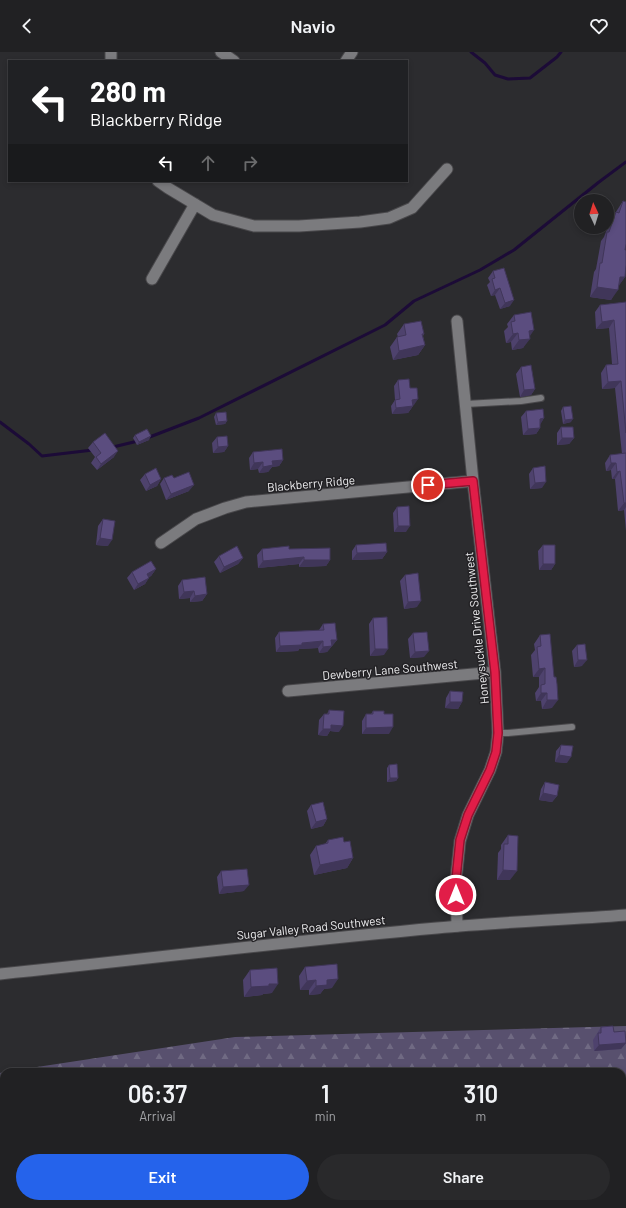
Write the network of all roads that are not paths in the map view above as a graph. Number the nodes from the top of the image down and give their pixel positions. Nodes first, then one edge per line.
1 (222, 52) edge
2 (233, 60) edge
3 (447, 169) dead end
4 (159, 182) edge
5 (195, 204) junction
6 (152, 279) dead end
7 (457, 321) dead end
8 (541, 398) dead end
9 (466, 404) junction
10 (473, 481) junction
11 (161, 543) dead end
12 (495, 672) junction
13 (288, 691) dead end
14 (572, 727) dead end
15 (498, 733) junction
16 (626, 915) edge
17 (457, 926) junction
18 (0, 974) edge

1 - 2 street
3 - 5 street
4 - 5 street
5 - 6 street
7 - 9 street, Honeysuckle Drive Southwest
8 - 9 lane
9 - 10 street, Honeysuckle Drive Southwest
10 - 11 street, Blackberry Ridge
10 - 12 street, Honeysuckle Drive Southwest
12 - 13 street, Dewberry Lane Southwest
12 - 15 street, Honeysuckle Drive Southwest
14 - 15 lane
15 - 17 street, Honeysuckle Drive Southwest
16 - 17 street, Sugar Valley Road Southwest
17 - 18 street, Sugar Valley Road Southwest

